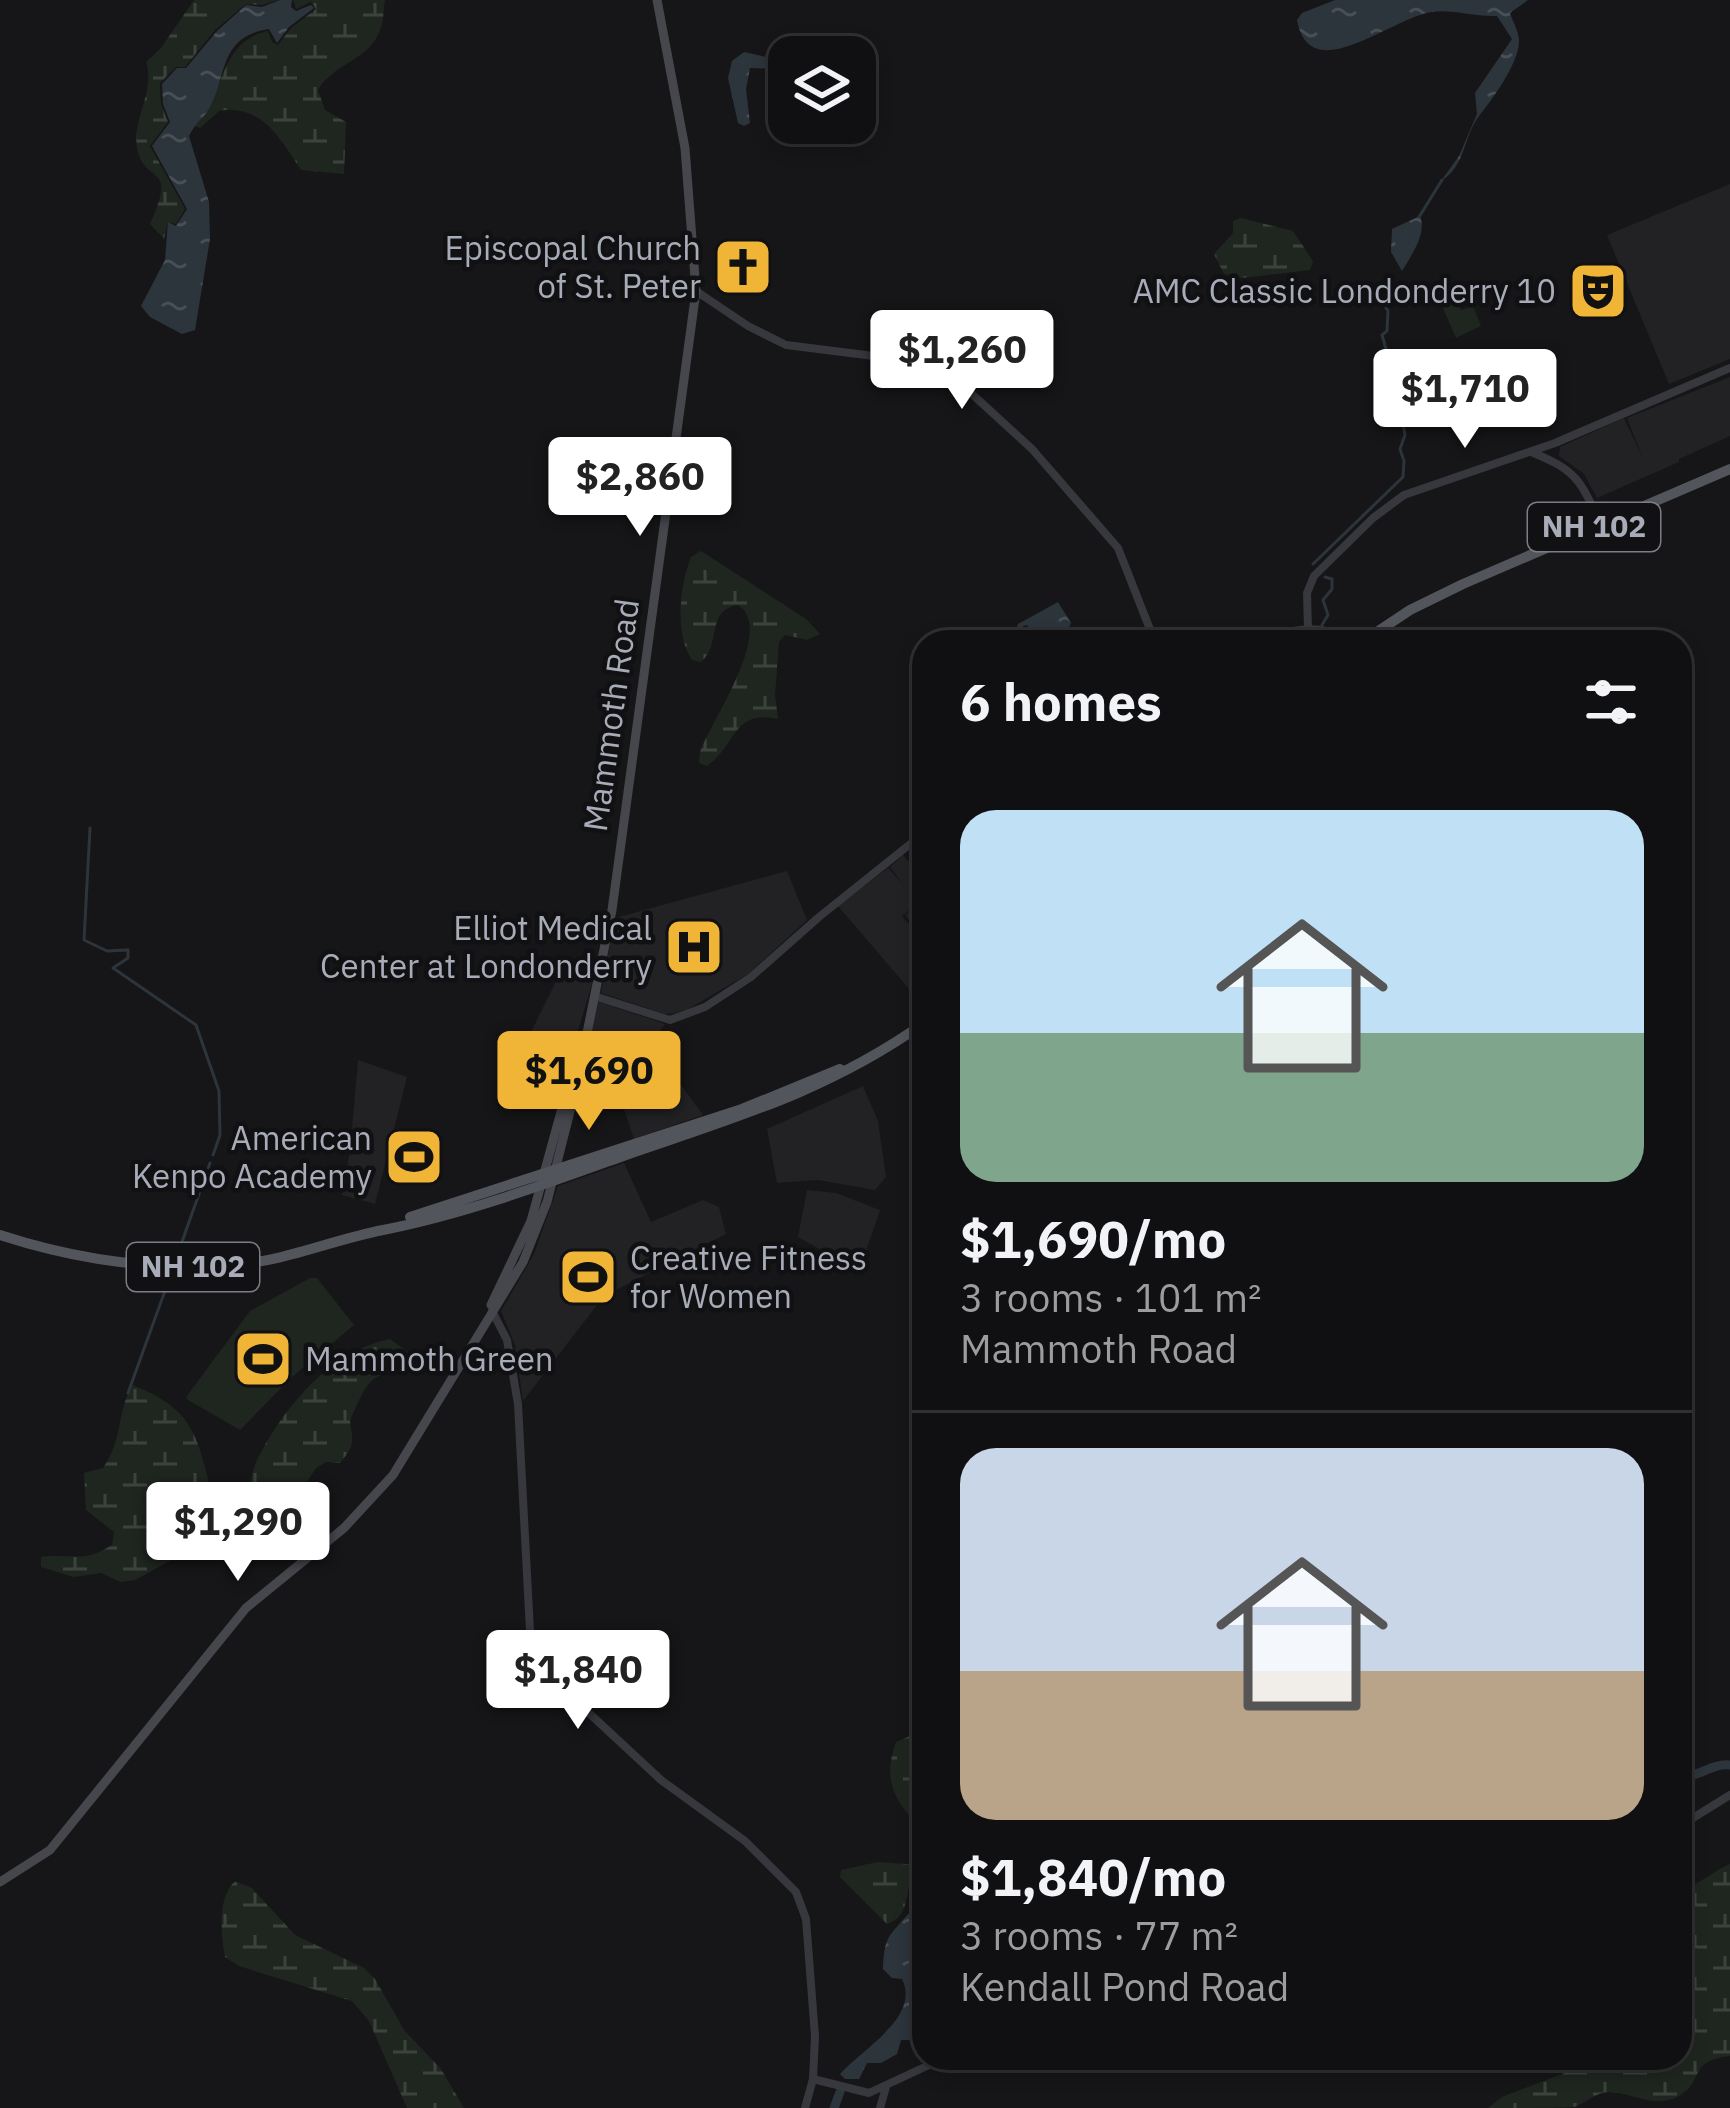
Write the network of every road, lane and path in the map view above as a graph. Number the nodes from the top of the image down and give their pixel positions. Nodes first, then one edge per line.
1 (657, 0) edge
2 (696, 291) junction
3 (1730, 368) edge
4 (1555, 443) junction
5 (1531, 452) junction
6 (1553, 461) junction
7 (1730, 469) edge
8 (1600, 524) junction
9 (1308, 629) junction
10 (1150, 630) edge
11 (1304, 630) edge
12 (1317, 630) edge
13 (1382, 630) edge
14 (912, 842) edge
15 (594, 996) junction
16 (912, 1031) edge
17 (550, 1176) junction
18 (0, 1234) edge
19 (491, 1310) junction
20 (1730, 1795) edge
21 (1692, 1819) edge
22 (0, 1882) edge
23 (919, 2070) edge
24 (813, 2079) junction
25 (886, 2086) junction
26 (869, 2093) junction
27 (806, 2108) edge
28 (880, 2108) edge

1 - 2 main road, Mammoth Road
2 - 10 street
2 - 15 main road, Mammoth Road
3 - 4 street
4 - 5 street
4 - 6 street
5 - 6 street
5 - 9 street
6 - 8 street
7 - 8 main road, NH 102
8 - 13 main road, NH 102
9 - 11 street
9 - 12 street
14 - 15 street
15 - 17 main road, Mammoth Road
16 - 17 main road, NH 102
17 - 18 main road, NH 102
17 - 19 main road, Mammoth Road
19 - 22 main road, Mammoth Road
19 - 24 street
20 - 21 street
23 - 25 street
24 - 26 street
24 - 27 street
25 - 26 street
25 - 28 street
26 - 28 street

